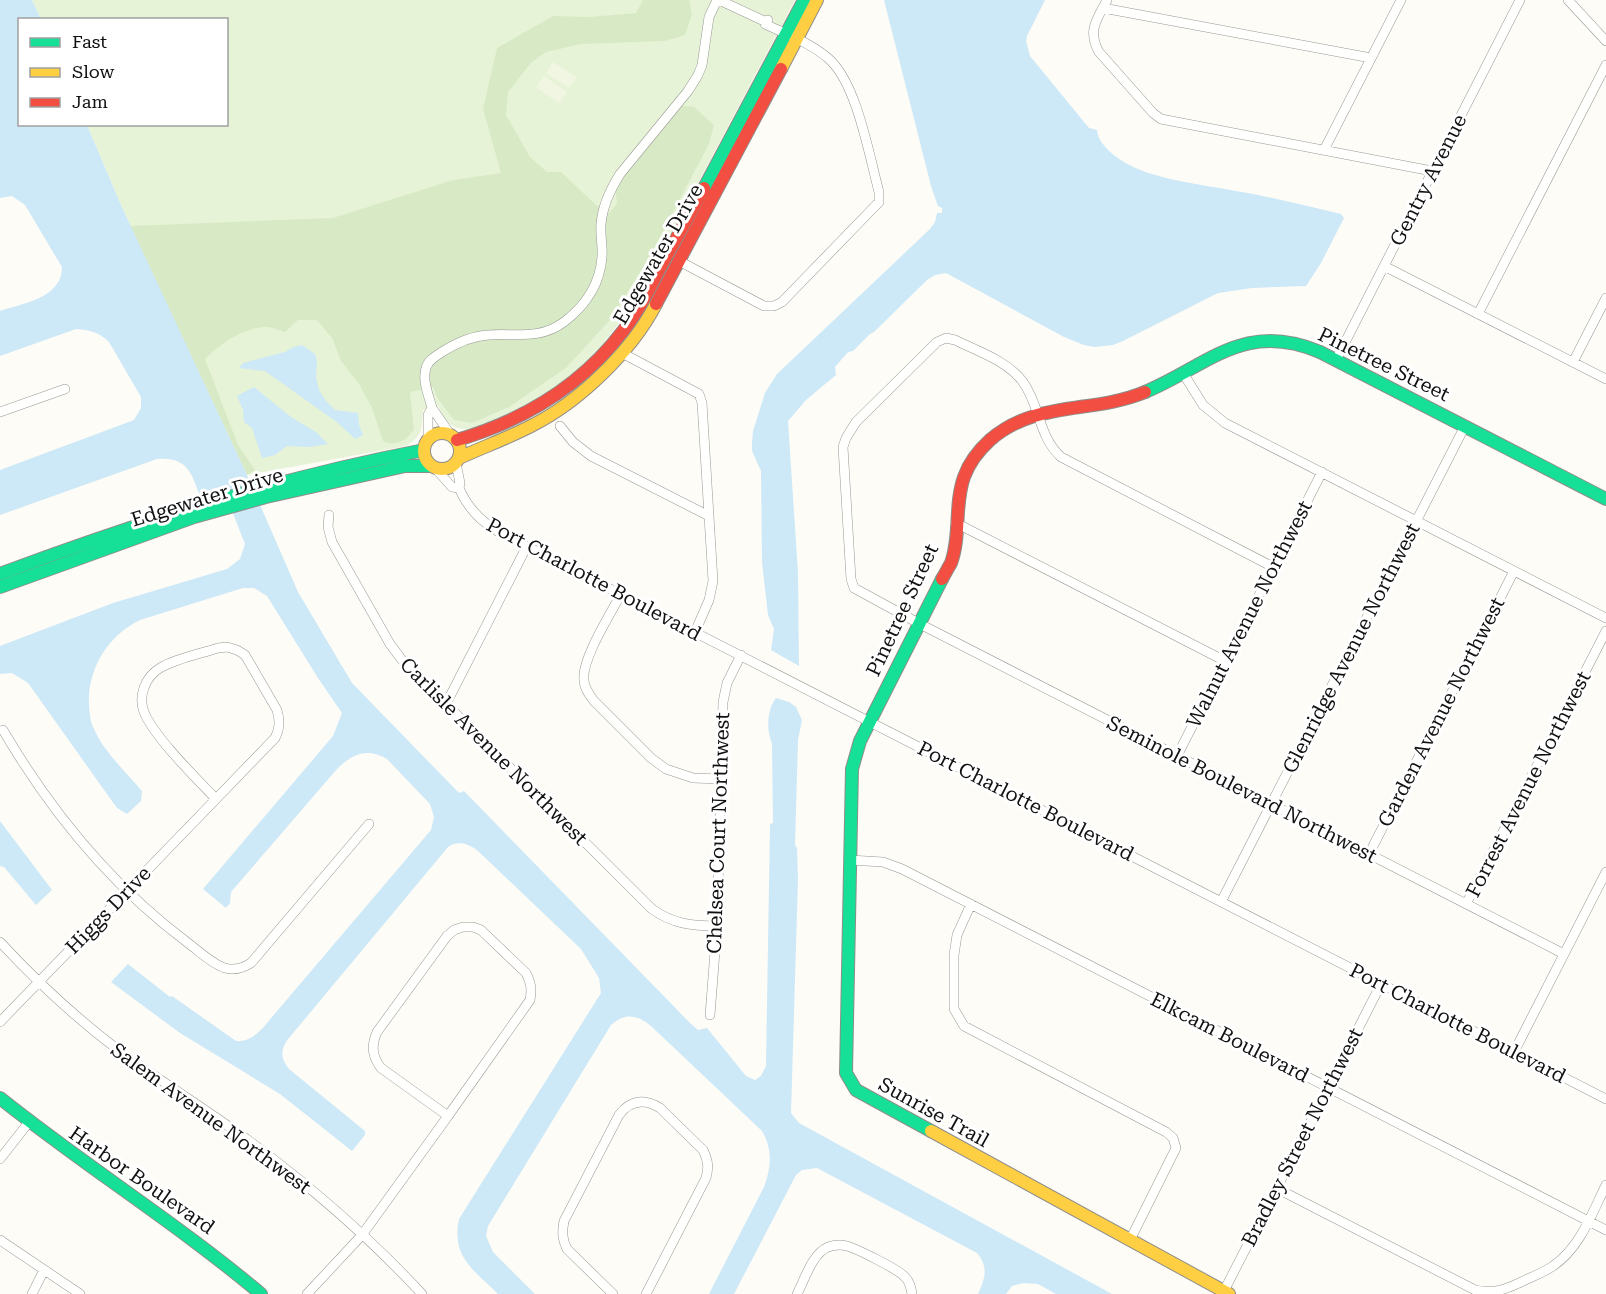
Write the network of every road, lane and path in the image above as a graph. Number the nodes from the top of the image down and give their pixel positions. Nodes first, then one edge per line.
1 (718, 0) edge
2 (804, 0) edge
3 (817, 0) edge
4 (1401, 0) edge
5 (1520, 0) edge
6 (1568, 0) edge
7 (1105, 4) edge
8 (786, 34) junction
9 (1606, 41) edge
10 (1371, 58) junction
11 (1606, 65) edge
12 (1324, 150) junction
13 (1432, 171) junction
14 (679, 261) junction
15 (1384, 266) junction
16 (1606, 298) edge
17 (1478, 314) junction
18 (621, 353) junction
19 (1336, 360) junction
20 (1573, 362) junction
21 (1183, 373) junction
22 (1606, 379) edge
23 (65, 389) dead end
24 (432, 408) junction
25 (0, 412) edge
26 (1037, 414) junction
27 (560, 426) dead end
28 (1465, 426) junction
29 (453, 437) junction
30 (426, 445) junction
31 (458, 460) junction
32 (433, 467) junction
33 (1322, 472) junction
34 (459, 488) junction
35 (263, 491) junction
36 (1606, 499) edge
37 (329, 515) dead end
38 (709, 516) junction
39 (1416, 521) junction
40 (956, 523) junction
41 (527, 546) junction
42 (1273, 567) junction
43 (1514, 571) junction
44 (0, 574) edge
45 (0, 587) edge
46 (621, 594) junction
47 (1606, 618) edge
48 (920, 624) junction
49 (694, 632) junction
50 (1606, 632) edge
51 (741, 656) junction
52 (1225, 661) junction
53 (446, 704) junction
54 (870, 722) junction
55 (3, 730) dead end
56 (1177, 756) junction
57 (721, 779) junction
58 (216, 799) junction
59 (1271, 804) junction
60 (369, 824) dead end
61 (1369, 854) junction
62 (850, 860) junction
63 (1606, 872) edge
64 (127, 891) junction
65 (1221, 902) junction
66 (970, 904) junction
67 (1466, 904) junction
68 (717, 926) junction
69 (0, 942) edge
70 (1564, 954) junction
71 (39, 982) junction
72 (1381, 984) junction
73 (710, 1015) dead end
74 (0, 1022) edge
75 (1514, 1052) junction
76 (1328, 1088) junction
77 (0, 1098) edge
78 (1606, 1099) edge
79 (448, 1116) junction
80 (29, 1122) junction
81 (0, 1159) edge
82 (1606, 1185) edge
83 (1276, 1188) junction
84 (1588, 1221) junction
85 (1606, 1230) edge
86 (362, 1235) junction
87 (0, 1240) edge
88 (1130, 1240) junction
89 (44, 1270) junction
90 (1226, 1293) edge
91 (32, 1294) edge
92 (80, 1294) edge
93 (261, 1294) edge
94 (307, 1294) edge
95 (422, 1294) edge
96 (613, 1294) edge
97 (646, 1294) edge
98 (797, 1294) edge
99 (912, 1294) edge

1 - 8 street
1 - 24 street
2 - 8 street, Edgewater Drive
3 - 8 street, Edgewater Drive
4 - 10 street
5 - 13 street, Gentry Avenue
6 - 9 street
7 - 10 street
7 - 12 street
8 - 14 street, Edgewater Drive
8 - 14 street
8 - 29 street, Edgewater Drive
10 - 12 street
11 - 17 street
12 - 13 street
13 - 15 street, Gentry Avenue
14 - 18 street, Edgewater Drive
15 - 17 street
15 - 19 street, Gentry Avenue
16 - 20 street
17 - 20 street
18 - 31 street, Edgewater Drive
18 - 38 street
19 - 21 street, Pinetree Street
19 - 28 street, Pinetree Street
20 - 22 street
21 - 26 street, Pinetree Street
21 - 33 street
23 - 25 street
24 - 29 street
24 - 30 street
26 - 40 street, Pinetree Street
26 - 42 street
26 - 48 street, Seminole Boulevard Northwest
27 - 38 street
28 - 36 street, Pinetree Street
28 - 39 street, Glenridge Avenue Northwest
29 - 30 street
29 - 31 street
30 - 32 street
30 - 35 street, Edgewater Drive
31 - 32 street
31 - 34 street, Port Charlotte Boulevard
32 - 34 street, Port Charlotte Boulevard
32 - 35 street, Edgewater Drive
33 - 39 street
33 - 42 street, Walnut Avenue Northwest
34 - 41 street, Port Charlotte Boulevard
35 - 44 street, Edgewater Drive
35 - 45 street, Edgewater Drive
37 - 53 street, Carlisle Avenue Northwest
38 - 49 street
39 - 43 street
39 - 59 street, Glenridge Avenue Northwest
40 - 48 street, Pinetree Street
40 - 52 street
41 - 46 street, Port Charlotte Boulevard
41 - 53 street
42 - 52 street, Walnut Avenue Northwest
43 - 47 street
43 - 61 street, Garden Avenue Northwest
46 - 49 street, Port Charlotte Boulevard
46 - 57 street
48 - 54 street, Pinetree Street
48 - 56 street, Seminole Boulevard Northwest
49 - 51 street, Port Charlotte Boulevard
50 - 67 street, Forrest Avenue Northwest
51 - 54 street, Port Charlotte Boulevard
51 - 57 street, Chelsea Court Northwest
52 - 56 street, Walnut Avenue Northwest
53 - 68 street, Carlisle Avenue Northwest
54 - 62 street, Sunrise Trail
54 - 65 street, Port Charlotte Boulevard
55 - 64 street
56 - 59 street, Seminole Boulevard Northwest
57 - 68 street, Chelsea Court Northwest
58 - 58 street, Higgs Drive
58 - 64 street, Higgs Drive
59 - 61 street, Seminole Boulevard Northwest
59 - 65 street, Glenridge Avenue Northwest
60 - 64 street
61 - 67 street, Seminole Boulevard Northwest
62 - 66 street, Elkcam Boulevard
62 - 88 street, Sunrise Trail
63 - 70 street
64 - 71 street, Higgs Drive
65 - 72 street, Port Charlotte Boulevard
66 - 76 street, Elkcam Boulevard
66 - 88 street
67 - 70 street, Seminole Boulevard Northwest
68 - 73 street, Chelsea Court Northwest
69 - 71 street, Salem Avenue Northwest
70 - 75 street
71 - 74 street, Higgs Drive
71 - 86 street, Salem Avenue Northwest
72 - 75 street, Port Charlotte Boulevard
72 - 76 street, Bradley Street Northwest
75 - 78 street, Port Charlotte Boulevard
76 - 83 street, Bradley Street Northwest
76 - 84 street, Elkcam Boulevard
77 - 80 street, Harbor Boulevard
79 - 79 street
79 - 86 street
80 - 81 street
80 - 93 street, Harbor Boulevard
82 - 84 street
83 - 84 street
83 - 90 street, Bradley Street Northwest
84 - 85 street, Elkcam Boulevard
86 - 94 street
86 - 95 street, Salem Avenue Northwest
87 - 89 street
88 - 90 street, Sunrise Trail
89 - 91 street
89 - 92 street
96 - 97 street
98 - 99 street

